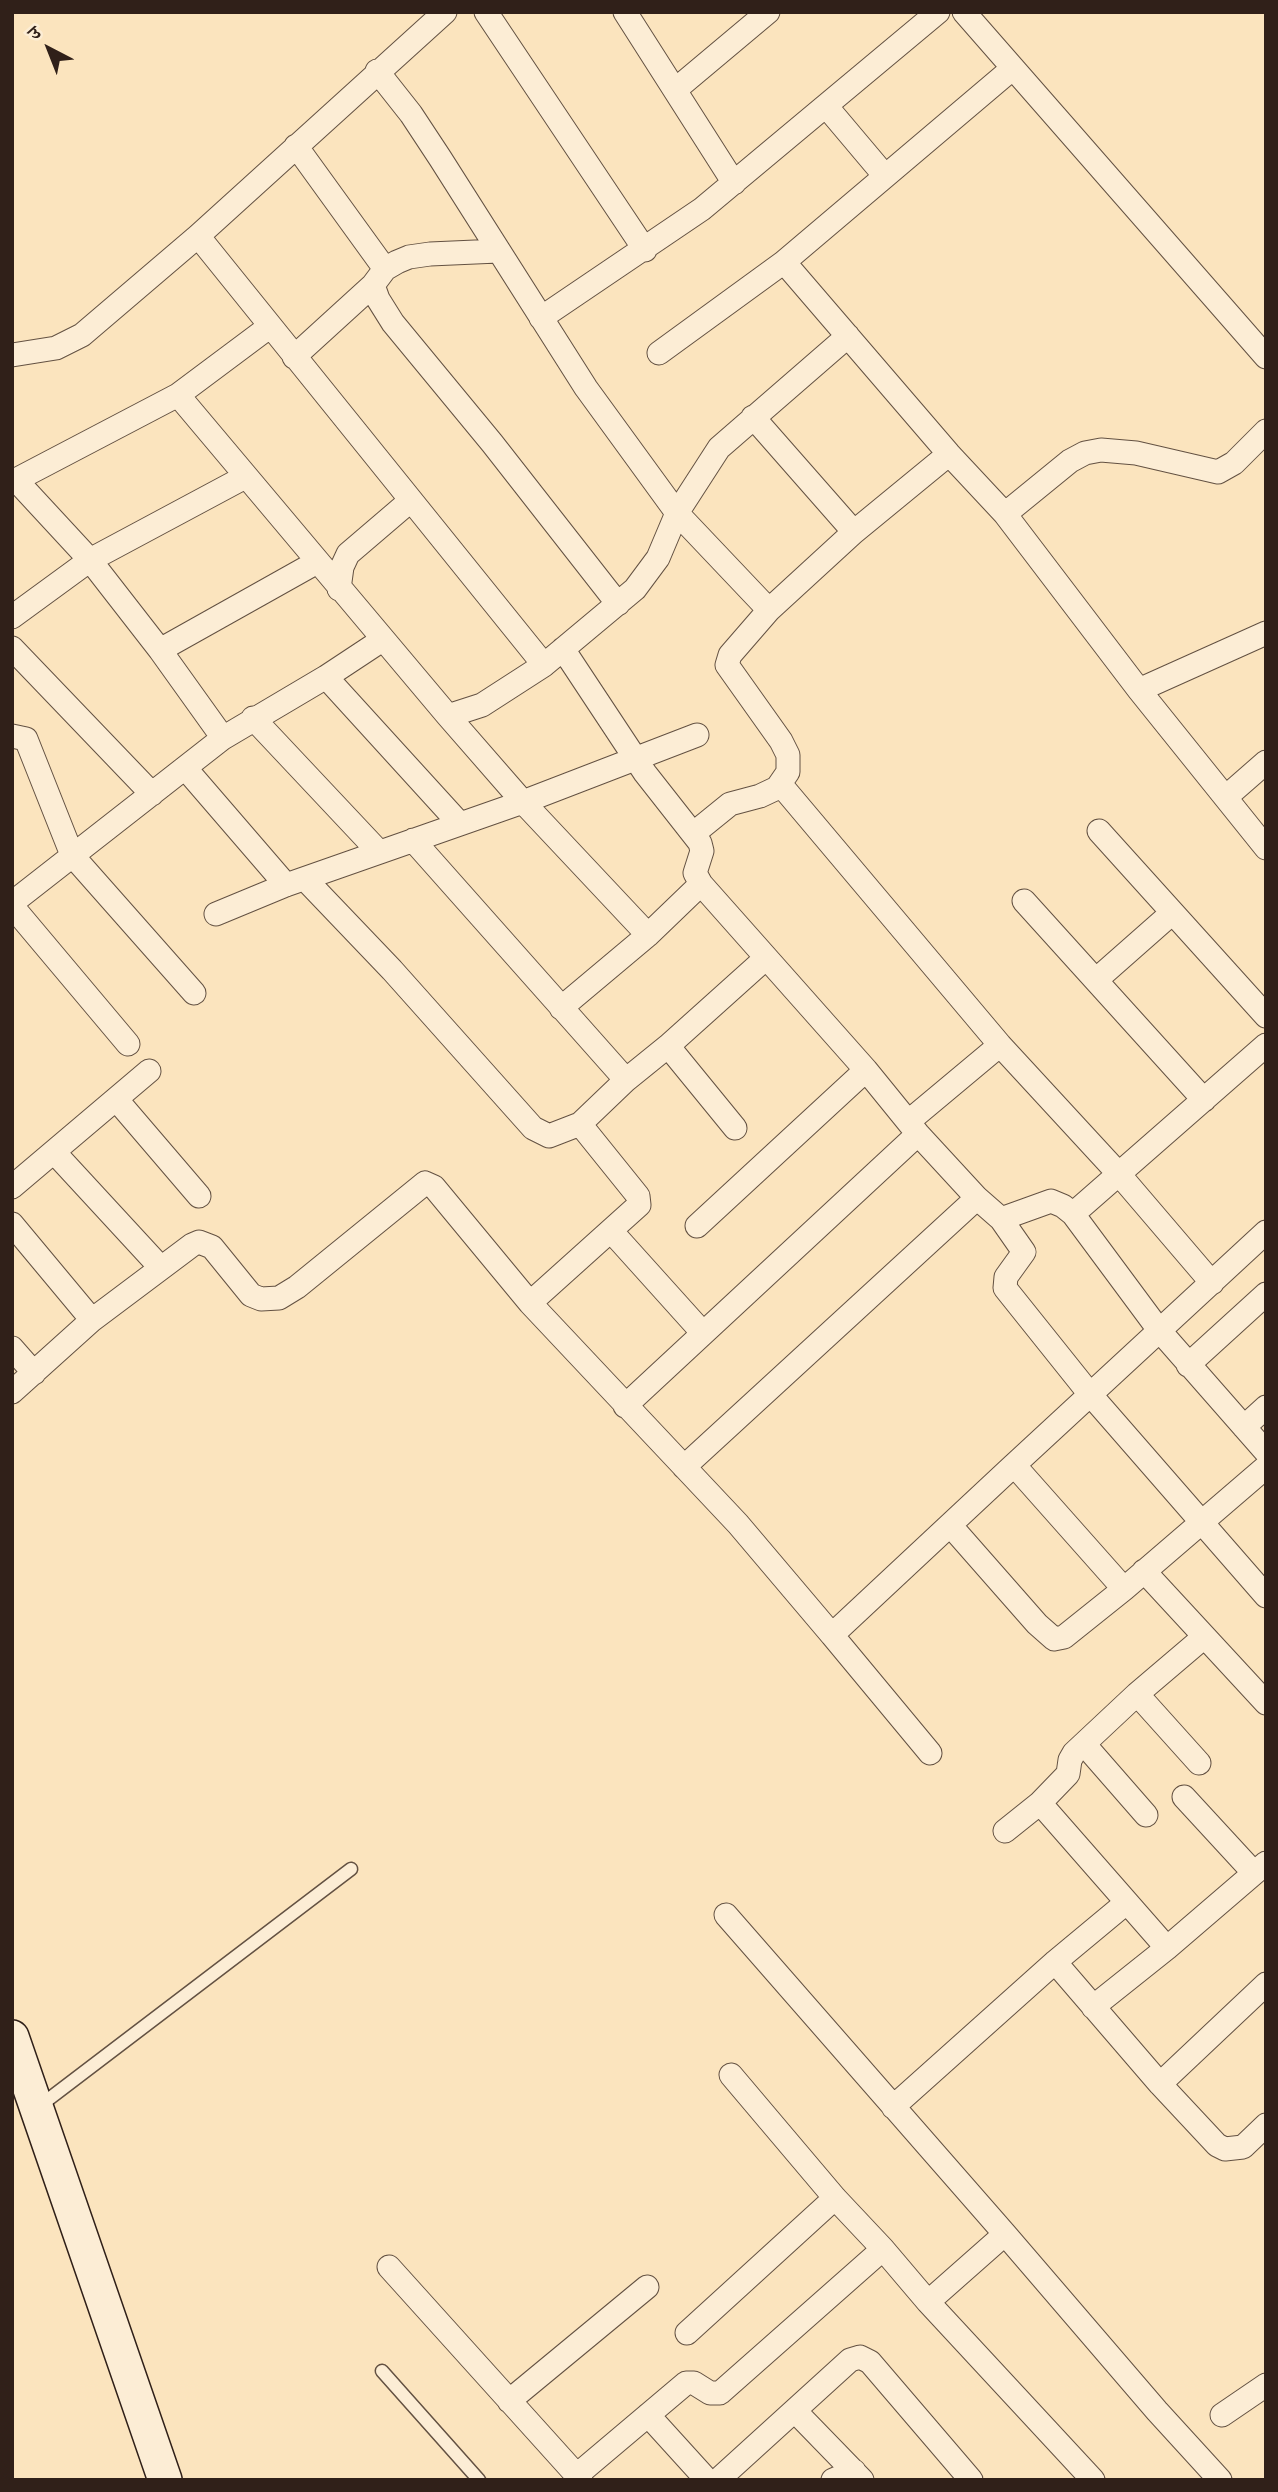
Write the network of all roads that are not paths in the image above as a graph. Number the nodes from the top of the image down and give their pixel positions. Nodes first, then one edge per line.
1 (444, 12) edge
2 (486, 12) edge
3 (625, 12) edge
4 (768, 12) edge
5 (938, 12) edge
6 (964, 12) edge
7 (1013, 68) junction
8 (377, 71) junction
9 (675, 90) junction
10 (826, 106) junction
11 (296, 146) junction
12 (885, 176) junction
13 (734, 183) junction
14 (198, 236) junction
15 (645, 250) junction
16 (498, 251) junction
17 (784, 262) junction
18 (379, 277) junction
19 (541, 318) junction
20 (269, 327) junction
21 (848, 336) junction
22 (659, 353) dead end
23 (12, 355) edge
24 (1266, 357) edge
25 (294, 358) junction
26 (177, 395) junction
27 (753, 417) junction
28 (1266, 431) edge
29 (949, 454) junction
30 (245, 477) junction
31 (14, 481) edge
32 (410, 501) junction
33 (677, 513) junction
34 (1004, 514) junction
35 (854, 532) junction
36 (90, 560) junction
37 (317, 562) junction
38 (339, 589) junction
39 (618, 604) junction
40 (769, 610) junction
41 (12, 617) edge
42 (1266, 633) edge
43 (382, 640) junction
44 (12, 648) edge
45 (564, 649) junction
46 (160, 650) junction
47 (544, 665) junction
48 (326, 677) junction
49 (1139, 690) junction
50 (448, 716) junction
51 (253, 718) junction
52 (697, 735) dead end
53 (12, 736) edge
54 (223, 738) junction
55 (635, 758) junction
56 (1266, 762) edge
57 (186, 769) junction
58 (780, 785) junction
59 (152, 794) junction
60 (1226, 797) junction
61 (523, 802) junction
62 (459, 823) junction
63 (1099, 831) dead end
64 (693, 834) junction
65 (413, 841) junction
66 (1266, 848) edge
67 (379, 852) junction
68 (72, 855) junction
69 (296, 883) junction
70 (701, 884) junction
71 (1024, 901) dead end
72 (12, 904) edge
73 (1172, 913) junction
74 (216, 914) dead end
75 (648, 935) junction
76 (766, 958) junction
77 (1096, 980) junction
78 (194, 993) dead end
79 (561, 1009) junction
80 (1266, 1016) edge
81 (128, 1044) dead end
82 (1000, 1045) junction
83 (1266, 1045) edge
84 (668, 1046) junction
85 (866, 1070) junction
86 (149, 1071) dead end
87 (626, 1080) junction
88 (116, 1099) junction
89 (1204, 1100) junction
90 (580, 1124) junction
91 (914, 1127) junction
92 (735, 1128) dead end
93 (54, 1152) junction
94 (1118, 1173) junction
95 (12, 1188) edge
96 (199, 1196) dead end
97 (976, 1198) junction
98 (1073, 1213) junction
99 (1001, 1219) junction
100 (12, 1224) edge
101 (697, 1226) dead end
102 (612, 1232) junction
103 (1266, 1232) edge
104 (161, 1268) junction
105 (1212, 1283) junction
106 (1266, 1294) edge
107 (530, 1303) junction
108 (92, 1321) junction
109 (1159, 1330) junction
110 (702, 1332) junction
111 (12, 1348) edge
112 (1188, 1365) junction
113 (33, 1373) junction
114 (12, 1392) edge
115 (1089, 1393) junction
116 (625, 1406) junction
117 (1266, 1407) edge
118 (1244, 1427) junction
119 (1266, 1452) edge
120 (1014, 1465) junction
121 (684, 1467) junction
122 (1266, 1467) edge
123 (1201, 1524) junction
124 (950, 1525) junction
125 (1144, 1571) junction
126 (1124, 1589) junction
127 (1266, 1596) edge
128 (832, 1635) junction
129 (1204, 1637) junction
130 (1137, 1694) junction
131 (1266, 1703) edge
132 (1084, 1744) junction
133 (930, 1753) dead end
134 (1199, 1763) dead end
135 (1184, 1797) dead end
136 (1040, 1803) junction
137 (1146, 1815) dead end
138 (1005, 1831) dead end
139 (1260, 1868) edge
140 (351, 1869) dead end
141 (1126, 1903) junction
142 (726, 1915) dead end
143 (1167, 1948) junction
144 (1055, 1962) junction
145 (1266, 1984) edge
146 (1093, 2007) junction
147 (12, 2036) edge
148 (731, 2076) dead end
149 (1160, 2084) junction
150 (893, 2106) junction
151 (37, 2108) junction
152 (1266, 2125) edge
153 (835, 2198) junction
154 (1005, 2234) junction
155 (883, 2249) junction
156 (389, 2267) dead end
157 (647, 2287) dead end
158 (928, 2302) junction
159 (687, 2333) dead end
160 (382, 2371) dead end
161 (1266, 2385) edge
162 (509, 2401) junction
163 (795, 2411) junction
164 (649, 2415) junction
165 (1222, 2415) dead end
166 (579, 2477) edge
167 (850, 2477) edge
168 (966, 2478) edge
169 (165, 2480) edge
170 (479, 2480) edge
171 (707, 2480) edge
172 (718, 2480) edge
173 (1093, 2480) edge
174 (1220, 2480) edge

1 - 8 street
2 - 15 street
3 - 9 street
4 - 9 street
5 - 10 street
6 - 7 street
7 - 12 street
7 - 24 street
8 - 11 street
8 - 16 street
9 - 13 street
10 - 12 street
10 - 13 street
11 - 14 street
11 - 18 street
12 - 17 street
13 - 15 street
14 - 20 street
14 - 23 street
15 - 19 street
16 - 18 street
16 - 19 street
17 - 21 street
17 - 22 street
18 - 25 street
18 - 39 street
19 - 33 street
20 - 25 street
20 - 26 street
21 - 27 street
21 - 29 street
25 - 32 street
26 - 30 street
26 - 31 street
27 - 33 street
27 - 35 street
28 - 34 street
29 - 34 street
29 - 35 street
30 - 36 street
30 - 37 street
31 - 36 street
32 - 38 street
32 - 47 street
33 - 39 street
33 - 40 street
34 - 49 street
35 - 40 street
36 - 41 street
36 - 46 street
37 - 38 street
37 - 46 street
38 - 43 street
39 - 45 street
40 - 58 street
42 - 49 street
43 - 48 street
43 - 50 street
44 - 59 street
45 - 47 street
45 - 55 street
46 - 54 street
47 - 50 street
48 - 51 street
48 - 62 street
49 - 60 street
50 - 61 street
51 - 54 street
51 - 67 street
52 - 55 street
53 - 68 street
54 - 57 street
55 - 61 street
55 - 64 street
56 - 60 street
57 - 59 street
57 - 69 street
58 - 64 street
58 - 82 street
59 - 68 street
60 - 66 street
61 - 62 street
61 - 75 street
62 - 65 street
63 - 73 street
64 - 70 street
65 - 67 street
65 - 79 street
67 - 69 street
68 - 72 street
68 - 78 street
69 - 74 street
69 - 90 street
70 - 75 street
70 - 76 street
71 - 77 street
72 - 81 street
73 - 77 street
73 - 80 street
75 - 79 street
76 - 84 street
76 - 85 street
77 - 89 street
79 - 87 street
82 - 91 street
82 - 94 street
83 - 89 street
84 - 87 street
84 - 92 street
85 - 91 street
85 - 101 street
86 - 88 street
87 - 90 street
88 - 93 street
88 - 96 street
89 - 94 street
90 - 102 street
91 - 97 street
91 - 110 street
93 - 95 street
93 - 104 street
94 - 98 street
94 - 105 street
97 - 99 street
97 - 121 street
98 - 99 street
98 - 109 street
99 - 115 street
100 - 108 street
102 - 107 street
102 - 110 street
103 - 105 street
104 - 107 street
104 - 108 street
105 - 109 street
106 - 112 street
107 - 116 street
108 - 113 street
109 - 112 street
109 - 115 street
110 - 116 street
111 - 113 street
112 - 118 street
113 - 114 street
115 - 120 street
115 - 123 street
116 - 121 street
117 - 118 street
118 - 119 street
120 - 124 street
120 - 126 street
121 - 128 street
122 - 123 street
123 - 125 street
123 - 127 street
124 - 126 street
124 - 128 street
125 - 126 street
125 - 129 street
128 - 133 street
129 - 130 street
129 - 131 street
130 - 132 street
130 - 134 street
132 - 136 street
132 - 137 street
135 - 139 street
136 - 138 street
136 - 141 street
139 - 143 street
140 - 151 lane
141 - 143 street
141 - 144 street
142 - 150 street
143 - 146 street
144 - 146 street
144 - 150 street
145 - 149 street
146 - 149 street
147 - 151 street
148 - 153 street
149 - 152 street
150 - 154 street
151 - 169 street
153 - 155 street
153 - 159 street
154 - 158 street
154 - 174 street
155 - 158 street
155 - 164 street
156 - 162 street
157 - 162 street
158 - 173 street
160 - 170 lane
161 - 165 street
162 - 166 street
163 - 167 street
163 - 168 street
163 - 172 street
164 - 166 street
164 - 171 street

